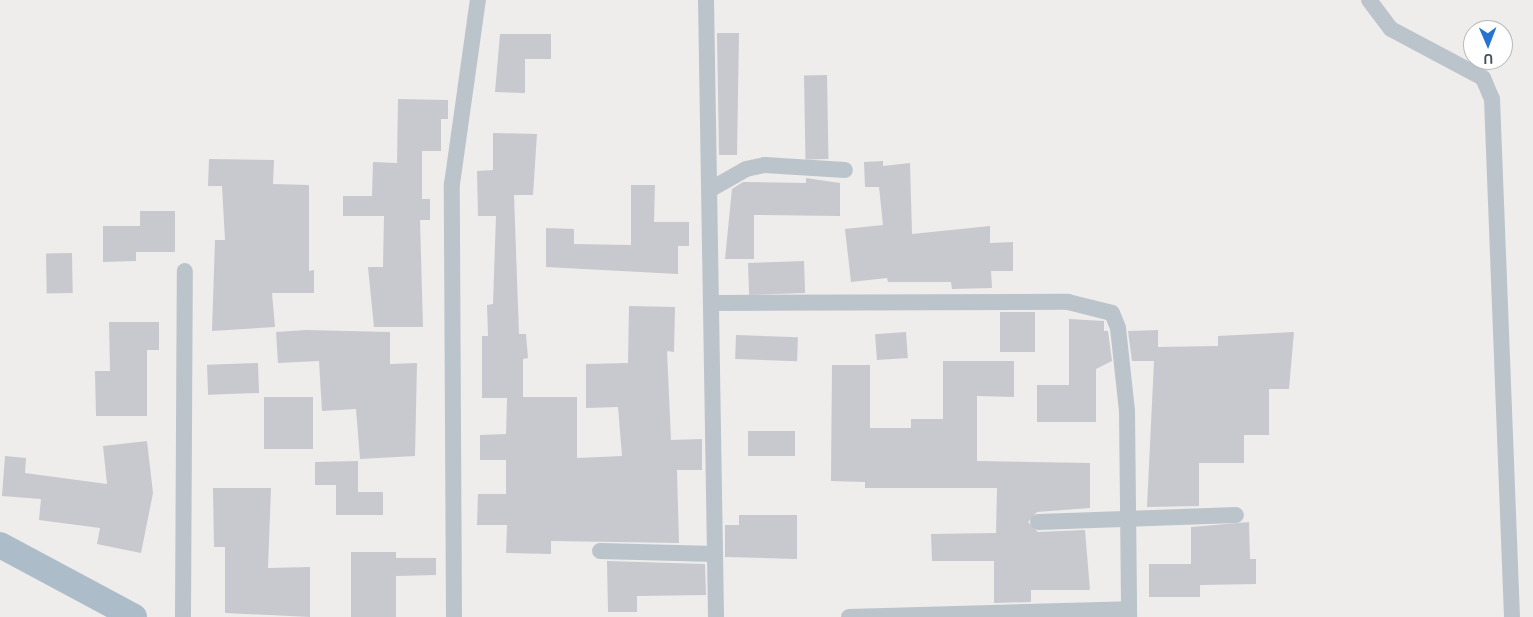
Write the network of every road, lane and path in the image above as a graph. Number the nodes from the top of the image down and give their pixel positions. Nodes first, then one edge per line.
1 (478, 0) edge
2 (706, 0) edge
3 (1369, 0) edge
4 (845, 170) dead end
5 (711, 189) junction
6 (185, 271) dead end
7 (714, 303) junction
8 (1236, 515) dead end
9 (1129, 519) junction
10 (1038, 522) dead end
11 (0, 544) edge
12 (600, 551) dead end
13 (715, 554) junction
14 (1129, 613) edge
15 (134, 617) edge
16 (182, 617) edge
17 (454, 617) edge
18 (716, 617) edge
19 (849, 617) edge
20 (1512, 617) edge

1 - 17 street
2 - 5 street
3 - 20 street
4 - 5 street
5 - 7 street
6 - 16 street
7 - 9 street
7 - 13 street
8 - 9 street
9 - 10 street
9 - 14 street
11 - 15 main road
12 - 13 street
13 - 18 street
14 - 19 street

